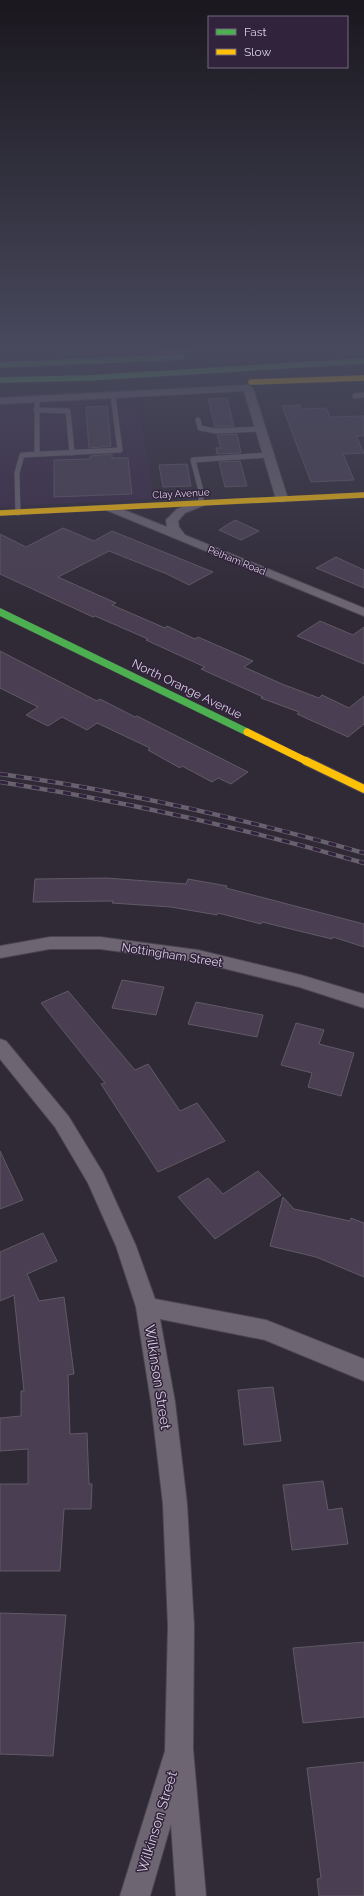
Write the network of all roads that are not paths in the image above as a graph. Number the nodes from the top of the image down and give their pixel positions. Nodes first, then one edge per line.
1 (37, 435) edge
2 (70, 435) edge
3 (118, 435) edge
4 (262, 435) edge
5 (72, 452) junction
6 (37, 454) junction
7 (268, 455) junction
8 (364, 495) edge
9 (282, 499) junction
10 (201, 503) junction
11 (110, 508) junction
12 (18, 512) junction
13 (0, 513) edge
14 (181, 537) junction
15 (0, 612) edge
16 (364, 612) edge
17 (364, 789) edge
18 (0, 952) edge
19 (364, 1001) edge
20 (0, 1046) edge
21 (146, 1308) junction
22 (364, 1370) edge
23 (179, 1749) junction
24 (135, 1896) edge
25 (191, 1896) edge

1 - 6 lane
2 - 5 lane
3 - 5 lane
4 - 7 street
5 - 6 lane
6 - 12 lane
7 - 9 street
7 - 10 lane
8 - 9 main road, Clay Avenue
9 - 10 main road, Clay Avenue
10 - 11 main road, Clay Avenue
10 - 14 street
11 - 12 main road, Clay Avenue
11 - 14 street, Pelham Road
12 - 13 main road, Clay Avenue
14 - 16 street, Pelham Road
15 - 17 main road, North Orange Avenue
18 - 19 street, Nottingham Street
20 - 21 street, Wilkinson Street
21 - 22 street
21 - 23 street, Wilkinson Street
23 - 24 street, Wilkinson Street
23 - 25 street, Wilkinson Street

